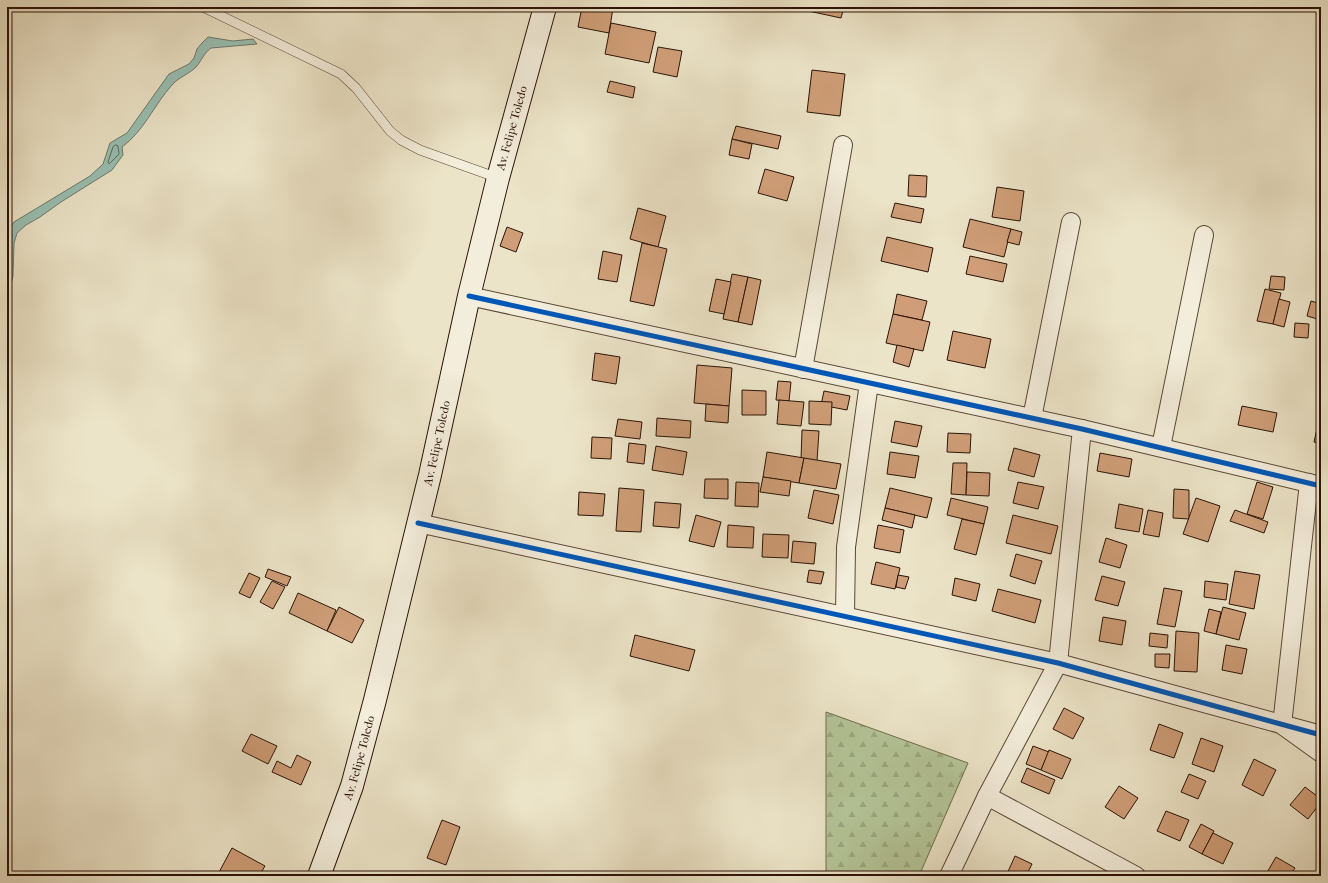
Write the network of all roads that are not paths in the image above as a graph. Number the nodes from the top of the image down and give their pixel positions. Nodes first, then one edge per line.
1 (203, 7) edge
2 (545, 7) edge
3 (843, 145) dead end
4 (498, 178) junction
5 (1071, 222) dead end
6 (1204, 235) dead end
7 (469, 296) junction
8 (803, 369) junction
9 (869, 383) junction
10 (1032, 418) junction
11 (1082, 429) junction
12 (1161, 447) junction
13 (1315, 485) edge
14 (418, 523) junction
15 (845, 616) junction
16 (1058, 663) junction
17 (1282, 725) junction
18 (1321, 735) edge
19 (1321, 753) edge
20 (987, 796) junction
21 (319, 876) edge
22 (949, 876) edge
23 (1136, 876) edge

1 - 4 lane
2 - 4 main road, Av. Felipe Toledo
3 - 8 street
4 - 7 main road, Av. Felipe Toledo
5 - 10 street
6 - 12 street
7 - 8 street
7 - 14 main road, Av. Felipe Toledo
8 - 9 street
9 - 10 street
9 - 15 street
10 - 11 street
11 - 12 street
11 - 16 street
12 - 13 street
13 - 17 street
14 - 15 street
14 - 21 main road, Av. Felipe Toledo
15 - 16 street
16 - 17 street
16 - 20 street
17 - 18 street
17 - 19 street
20 - 22 street
20 - 23 street

